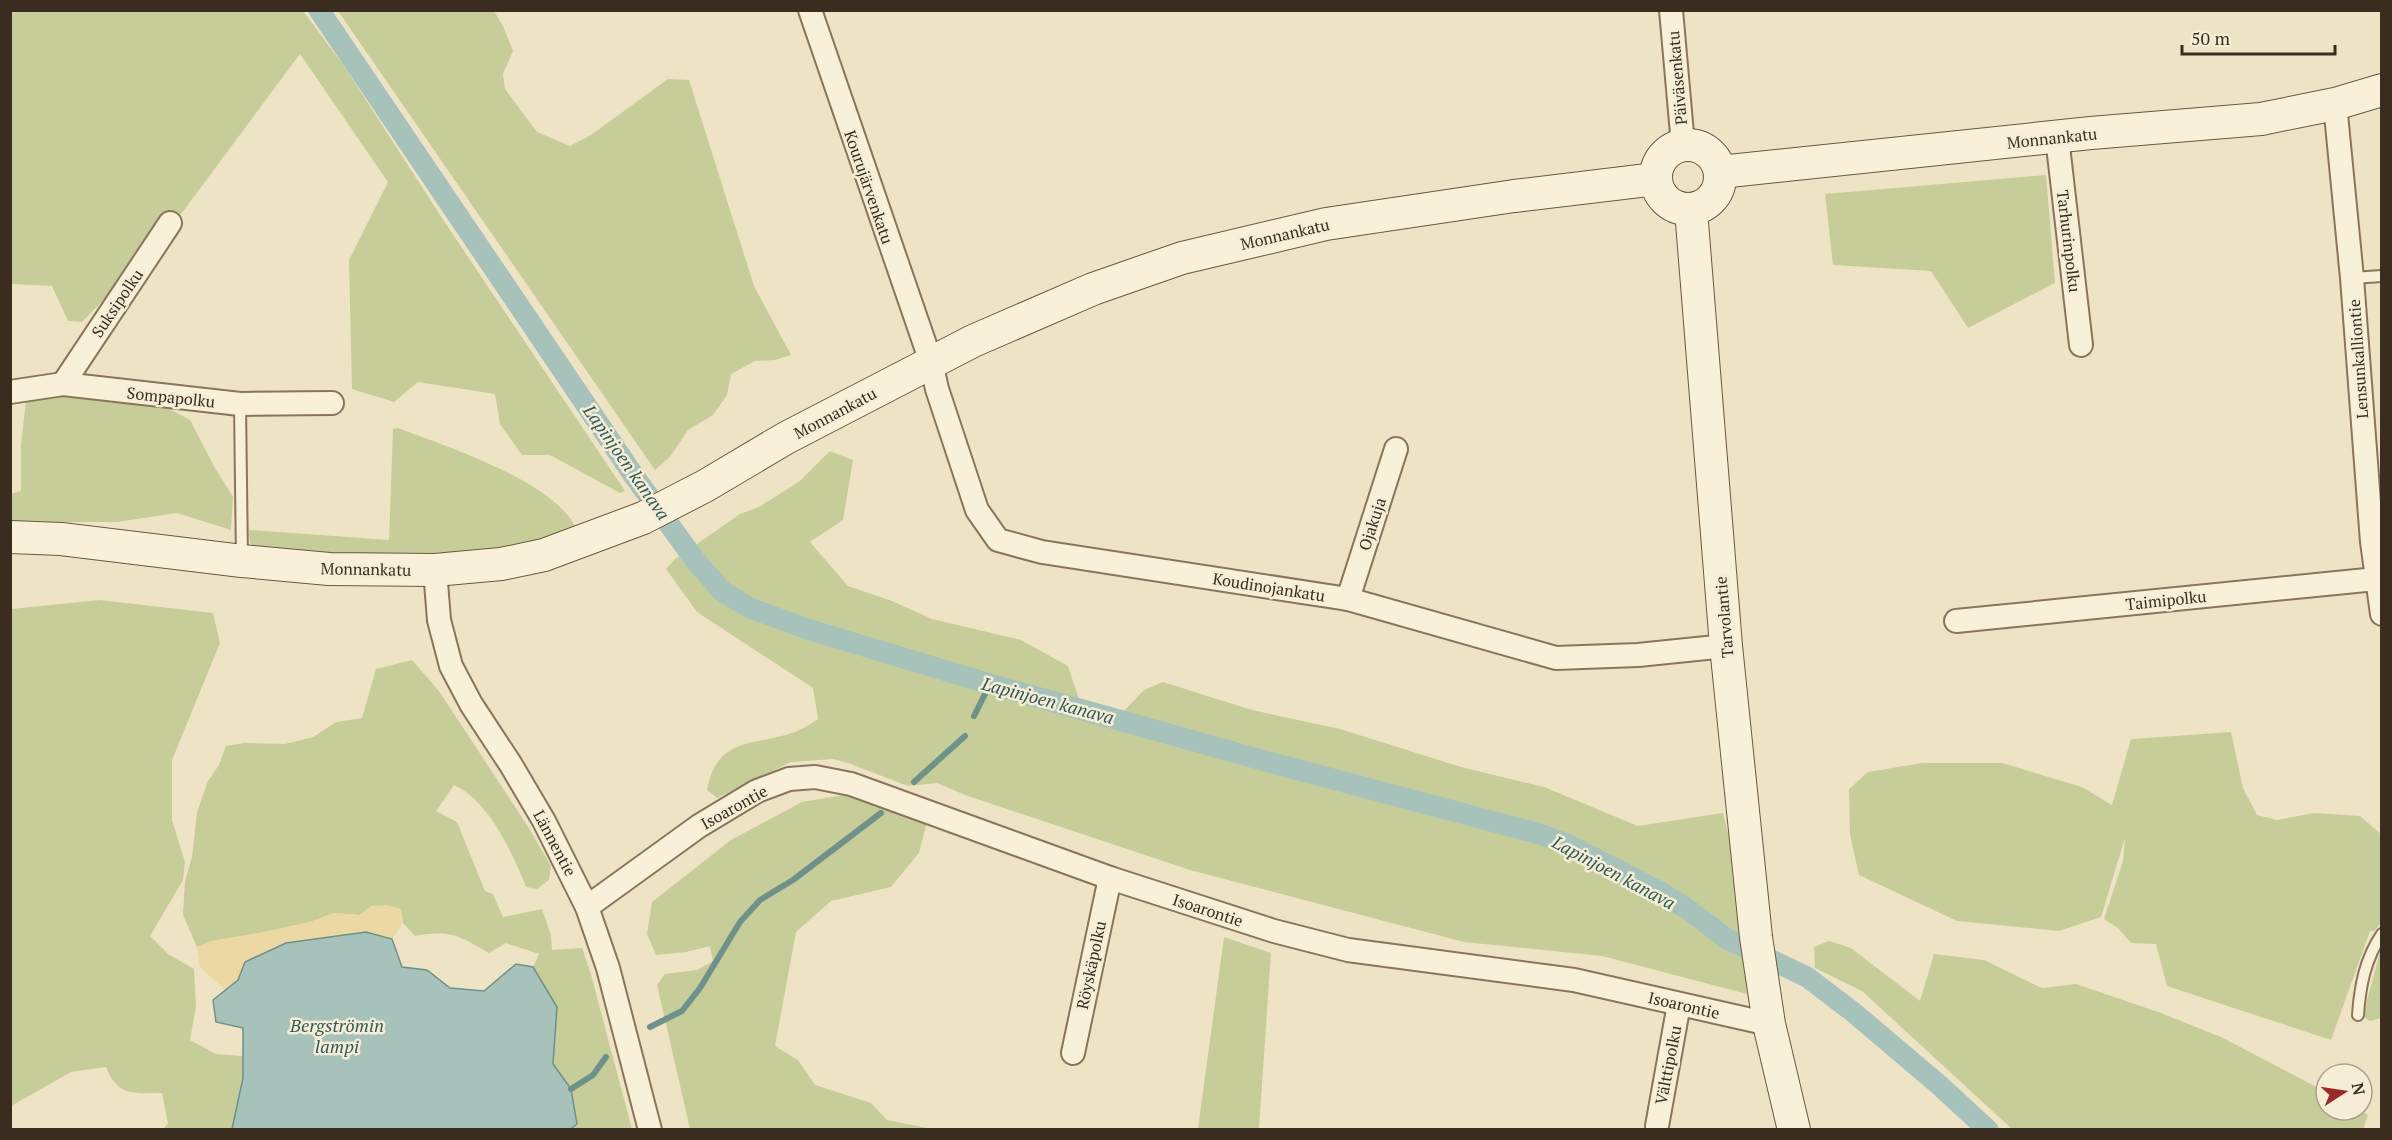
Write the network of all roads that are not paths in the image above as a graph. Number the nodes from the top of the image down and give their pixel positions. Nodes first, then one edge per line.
1 (810, 10) edge
2 (1671, 10) edge
3 (2382, 90) edge
4 (2335, 104) junction
5 (2057, 137) junction
6 (1683, 145) junction
7 (1720, 172) junction
8 (1656, 179) junction
9 (1690, 210) junction
10 (170, 223) dead end
11 (2382, 276) edge
12 (2352, 278) junction
13 (2081, 345) dead end
14 (931, 363) junction
15 (63, 384) junction
16 (10, 392) edge
17 (332, 403) dead end
18 (240, 404) junction
19 (1396, 449) dead end
20 (10, 537) edge
21 (242, 561) junction
22 (435, 570) junction
23 (2376, 579) junction
24 (1348, 599) junction
25 (2382, 614) edge
26 (1956, 621) dead end
27 (1726, 646) junction
28 (1110, 878) junction
29 (587, 907) junction
30 (2382, 934) edge
31 (1679, 1004) junction
32 (2358, 1015) dead end
33 (1769, 1024) junction
34 (1073, 1053) dead end
35 (1657, 1126) dead end
36 (650, 1130) edge
37 (1794, 1130) edge

1 - 14 street, Kourujärvenkatu
2 - 6 street, Päiväsenkatu
3 - 4 main road, Monnankatu
4 - 5 main road, Monnankatu
4 - 12 street, Lensunkalliontie
5 - 7 main road, Monnankatu
5 - 13 street, Tarhurinpolku
6 - 7 main road
6 - 8 main road
7 - 9 main road
8 - 9 main road
8 - 14 main road, Monnankatu
9 - 27 main road, Tarvolantie
10 - 15 street, Suksipolku
11 - 12 lane
12 - 23 street, Lensunkalliontie
14 - 22 main road, Monnankatu
14 - 24 street, Koudinojankatu
15 - 16 street, Sompapolku
15 - 18 street, Sompapolku
17 - 18 street, Sompapolku
18 - 21 lane
19 - 24 street, Ojakuja
20 - 21 main road, Monnankatu
21 - 22 main road, Monnankatu
22 - 29 street, Lännentie
23 - 25 street, Lensunkalliontie
23 - 26 street, Taimipolku
24 - 27 street, Koudinojankatu
27 - 33 main road, Tarvolantie
28 - 29 street, Isoarontie
28 - 31 street, Isoarontie
28 - 34 street, Röyskäpolku
29 - 36 street, Lännentie
30 - 32 lane
31 - 33 street, Isoarontie
31 - 35 street, Välttipolku
33 - 37 main road

